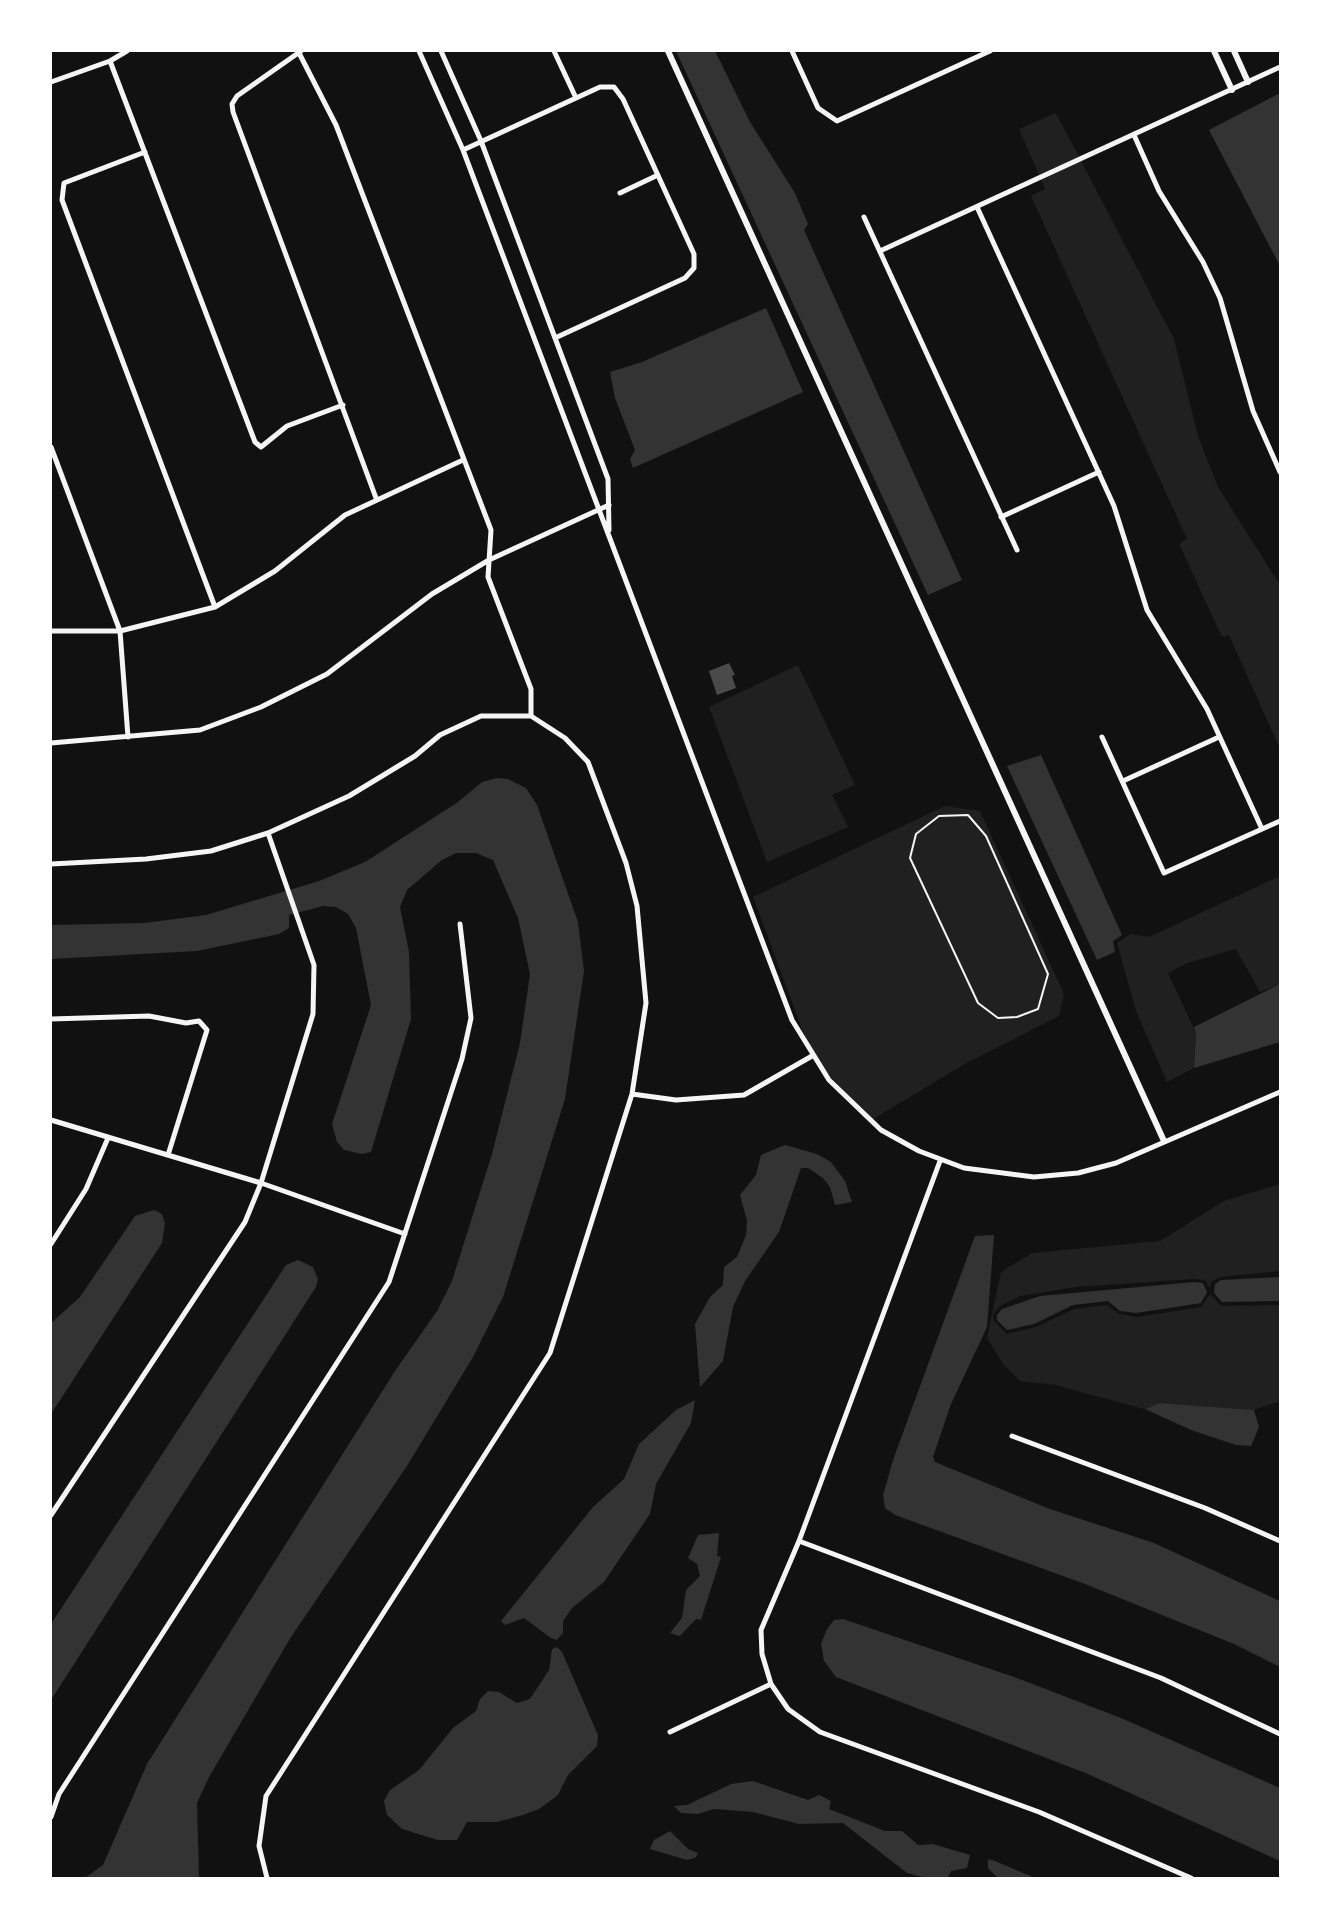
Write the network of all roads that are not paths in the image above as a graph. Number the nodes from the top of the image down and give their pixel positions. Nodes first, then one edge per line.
1 (127, 51) edge
2 (299, 51) edge
3 (419, 51) edge
4 (442, 51) edge
5 (554, 51) edge
6 (668, 51) edge
7 (792, 51) edge
8 (972, 51) edge
9 (990, 51) edge
10 (1214, 51) edge
11 (1234, 51) edge
12 (975, 58) junction
13 (110, 61) junction
14 (1280, 67) edge
15 (51, 82) edge
16 (1248, 82) junction
17 (1232, 90) junction
18 (576, 98) junction
19 (1134, 135) junction
20 (481, 141) junction
21 (463, 150) junction
22 (145, 152) junction
23 (658, 175) junction
24 (620, 193) dead end
25 (977, 207) junction
26 (864, 217) dead end
27 (880, 251) junction
28 (555, 338) junction
29 (343, 405) junction
30 (51, 447) edge
31 (463, 460) junction
32 (1099, 472) junction
33 (1280, 472) edge
34 (376, 498) junction
35 (608, 505) junction
36 (598, 509) junction
37 (1001, 517) junction
38 (610, 537) junction
39 (1017, 550) dead end
40 (489, 560) junction
41 (215, 607) junction
42 (51, 631) edge
43 (120, 631) junction
44 (531, 716) junction
45 (128, 737) junction
46 (1102, 737) dead end
47 (1219, 737) junction
48 (51, 743) edge
49 (1123, 781) junction
50 (1280, 821) edge
51 (1262, 829) junction
52 (268, 833) junction
53 (51, 864) edge
54 (460, 924) dead end
55 (51, 1018) edge
56 (812, 1056) junction
57 (1280, 1092) edge
58 (632, 1094) junction
59 (51, 1120) edge
60 (108, 1138) junction
61 (1164, 1141) junction
62 (168, 1155) junction
63 (940, 1160) junction
64 (261, 1183) junction
65 (405, 1234) junction
66 (51, 1244) edge
67 (1012, 1436) dead end
68 (51, 1516) edge
69 (799, 1541) junction
70 (1280, 1541) edge
71 (771, 1684) junction
72 (670, 1732) dead end
73 (1280, 1734) edge
74 (51, 1817) edge
75 (267, 1878) edge
76 (1191, 1878) edge

1 - 13 street
2 - 29 street
2 - 31 street
3 - 21 street
4 - 20 street
5 - 18 street
6 - 61 street
7 - 12 street
8 - 12 street
9 - 12 street
10 - 17 street
11 - 16 street
13 - 15 street
13 - 22 street
14 - 16 street
16 - 17 street
17 - 19 street
18 - 20 street
18 - 23 street
19 - 25 street
19 - 33 street
20 - 21 street
20 - 28 street
21 - 36 street
22 - 29 street
22 - 41 street
23 - 24 street
23 - 28 street
25 - 27 street
25 - 32 street
26 - 27 street
27 - 37 street
28 - 35 street
29 - 34 street
30 - 43 street
31 - 34 street
31 - 40 street
32 - 37 street
32 - 47 street
34 - 41 street
35 - 36 street
35 - 38 street
36 - 38 street
36 - 40 street
37 - 39 street
38 - 56 street
40 - 44 street
40 - 45 street
41 - 43 street
42 - 43 street
43 - 45 street
44 - 52 street
44 - 58 street
45 - 48 street
46 - 49 street
47 - 49 street
47 - 51 street
49 - 51 street
50 - 51 street
52 - 53 street
52 - 64 street
54 - 65 street
55 - 62 street
56 - 58 street
56 - 63 street
57 - 61 street
58 - 75 street
59 - 60 street
60 - 62 street
60 - 66 street
61 - 63 street
62 - 64 street
63 - 69 street
64 - 65 street
64 - 68 street
65 - 74 street
67 - 70 street
69 - 71 street
69 - 73 street
71 - 72 street
71 - 76 street

